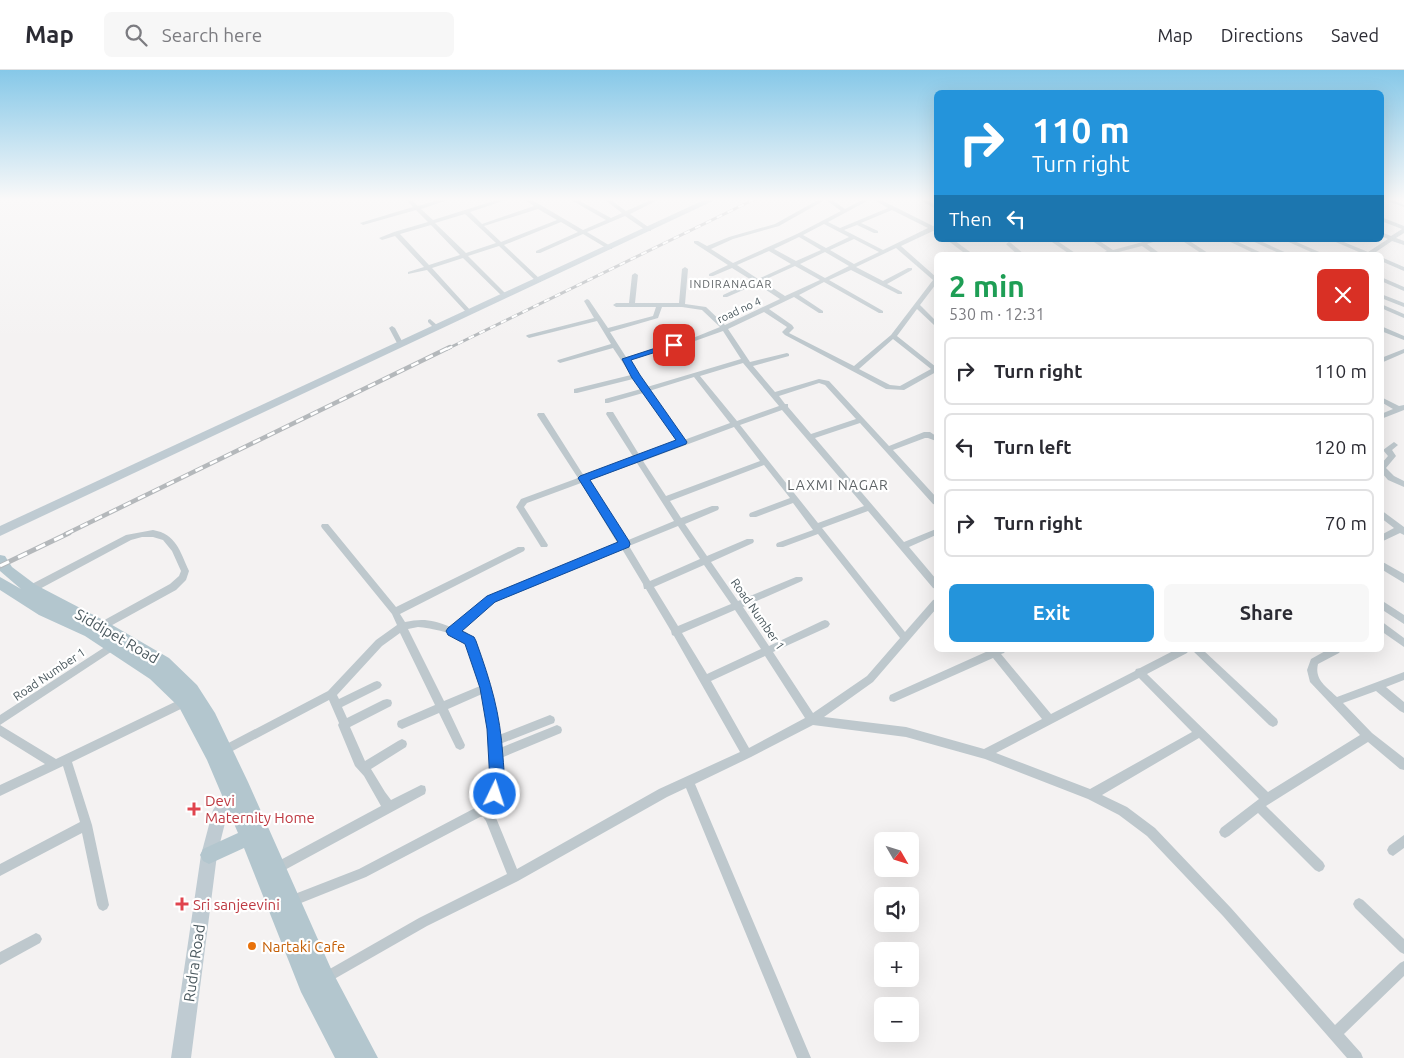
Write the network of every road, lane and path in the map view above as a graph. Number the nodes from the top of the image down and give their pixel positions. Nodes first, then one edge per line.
1 (408, 246) edge
2 (454, 246) edge
3 (494, 246) edge
4 (502, 246) edge
5 (551, 246) edge
6 (607, 246) edge
7 (614, 246) edge
8 (703, 246) edge
9 (711, 246) edge
10 (773, 246) edge
11 (818, 246) edge
12 (834, 246) edge
13 (872, 246) edge
14 (897, 246) joint
15 (1103, 246) edge
16 (1135, 246) edge
17 (1243, 246) edge
18 (1267, 246) edge
19 (1302, 246) edge
20 (1349, 246) edge
21 (610, 248) junction
22 (706, 248) junction
23 (768, 248) junction
24 (1124, 249) junction
25 (825, 250) junction
26 (538, 252) dead end
27 (883, 252) junction
28 (1112, 252) joint
29 (1128, 252) edge
30 (1256, 252) edge
31 (1281, 252) edge
32 (1316, 252) edge
33 (1363, 252) edge
34 (464, 256) junction
35 (1384, 260) edge
36 (795, 263) junction
37 (732, 265) junction
38 (852, 267) junction
39 (427, 268) junction
40 (686, 269) dead end
41 (910, 269) dead end
42 (1404, 269) edge
43 (410, 273) dead end
44 (635, 275) dead end
45 (711, 275) dead end
46 (934, 277) edge
47 (825, 280) junction
48 (934, 280) edge
49 (1384, 280) edge
50 (539, 281) junction
51 (757, 281) junction
52 (882, 284) junction
53 (1404, 289) edge
54 (900, 293) dead end
55 (795, 295) junction
56 (505, 296) junction
57 (726, 296) dead end
58 (1384, 297) edge
59 (785, 299) junction
60 (587, 301) dead end
61 (660, 304) junction
62 (616, 305) dead end
63 (632, 305) junction
64 (682, 305) junction
65 (917, 306) junction
66 (1404, 306) edge
67 (1384, 307) edge
68 (764, 309) junction
69 (469, 312) junction
70 (821, 312) dead end
71 (881, 312) dead end
72 (1404, 316) edge
73 (597, 319) junction
74 (934, 322) edge
75 (392, 328) dead end
76 (724, 328) junction
77 (1384, 329) edge
78 (605, 331) junction
79 (528, 336) dead end
80 (893, 336) junction
81 (1404, 338) edge
82 (400, 343) junction
83 (615, 345) junction
84 (1404, 351) edge
85 (787, 355) dead end
86 (626, 359) junction
87 (1384, 360) edge
88 (560, 361) dead end
89 (746, 362) junction
90 (934, 367) edge
91 (854, 370) junction
92 (934, 370) edge
93 (696, 375) junction
94 (635, 376) junction
95 (645, 390) junction
96 (577, 391) dead end
97 (775, 394) junction
98 (1384, 400) edge
99 (608, 401) dead end
100 (785, 406) junction
101 (1402, 408) edge
102 (610, 414) dead end
103 (541, 415) dead end
104 (1384, 416) edge
105 (862, 420) junction
106 (734, 424) junction
107 (809, 437) junction
108 (934, 438) edge
109 (682, 442) junction
110 (1394, 445) dead end
111 (887, 448) junction
112 (637, 459) junction
113 (765, 462) junction
114 (1384, 466) edge
115 (1384, 470) edge
116 (583, 478) junction
117 (1404, 484) edge
118 (664, 500) junction
119 (794, 500) junction
120 (934, 500) edge
121 (870, 507) junction
122 (715, 508) dead end
123 (753, 515) dead end
124 (1384, 516) edge
125 (680, 524) junction
126 (325, 526) dead end
127 (817, 529) junction
128 (0, 531) edge
129 (1402, 531) edge
130 (934, 533) edge
131 (1384, 538) edge
132 (750, 541) dead end
133 (625, 544) junction
134 (544, 545) dead end
135 (780, 545) dead end
136 (903, 546) junction
137 (521, 549) dead end
138 (0, 560) edge
139 (706, 562) junction
140 (1384, 566) edge
141 (799, 578) dead end
142 (1404, 579) edge
143 (0, 583) edge
144 (934, 583) edge
145 (647, 586) junction
146 (31, 589) junction
147 (737, 605) junction
148 (934, 605) edge
149 (1384, 606) edge
150 (395, 612) junction
151 (1403, 618) edge
152 (825, 624) dead end
153 (102, 626) junction
154 (402, 627) junction
155 (1384, 627) edge
156 (452, 631) junction
157 (676, 632) junction
158 (904, 638) junction
159 (1404, 643) edge
160 (111, 647) junction
161 (768, 649) junction
162 (994, 652) edge
163 (997, 652) edge
164 (1180, 652) edge
165 (1199, 652) edge
166 (1332, 652) edge
167 (1139, 672) junction
168 (1404, 676) edge
169 (706, 679) junction
170 (377, 685) dead end
171 (1379, 687) junction
172 (486, 688) junction
173 (332, 694) junction
174 (894, 698) dead end
175 (185, 702) junction
176 (1335, 702) junction
177 (386, 703) dead end
178 (336, 705) junction
179 (442, 708) junction
180 (1404, 708) edge
181 (550, 720) dead end
182 (812, 720) junction
183 (1049, 720) junction
184 (0, 721) edge
185 (1273, 722) dead end
186 (402, 724) dead end
187 (343, 725) junction
188 (0, 730) edge
189 (557, 730) dead end
190 (1199, 733) junction
191 (1368, 736) junction
192 (495, 741) junction
193 (402, 744) dead end
194 (460, 744) dead end
195 (219, 753) junction
196 (747, 754) junction
197 (985, 754) junction
198 (496, 755) junction
199 (66, 759) junction
200 (55, 764) junction
201 (1404, 765) edge
202 (364, 767) junction
203 (688, 781) junction
204 (421, 790) dead end
205 (0, 791) edge
206 (237, 792) junction
207 (1091, 795) junction
208 (1262, 803) junction
209 (389, 806) junction
210 (485, 812) junction
211 (86, 825) junction
212 (1225, 832) dead end
213 (248, 837) junction
214 (1404, 842) edge
215 (1392, 850) dead end
216 (209, 855) junction
217 (1319, 866) dead end
218 (277, 868) junction
219 (0, 870) edge
220 (514, 877) junction
221 (291, 901) junction
222 (103, 904) dead end
223 (1359, 904) dead end
224 (36, 939) dead end
225 (1404, 948) edge
226 (0, 959) edge
227 (1404, 967) edge
228 (324, 978) junction
229 (1335, 1034) junction
230 (181, 1058) edge
231 (346, 1058) edge
232 (368, 1058) edge
233 (804, 1058) edge
234 (1356, 1058) edge

1 - 39 street
2 - 34 street
3 - 34 street
4 - 50 street
5 - 26 street
6 - 21 street
7 - 21 street
8 - 22 street
9 - 22 street
10 - 23 street
11 - 25 street
12 - 25 street
13 - 27 street
14 - 27 street, road no 4
14 - 46 street
15 - 28 street
16 - 24 street
17 - 30 street
18 - 31 street
19 - 32 street
20 - 33 street
21 - 50 street
22 - 37 street
23 - 36 street
23 - 37 street
24 - 28 street
24 - 29 street
25 - 36 street
25 - 38 street
27 - 38 street, road no 4
34 - 39 street
34 - 56 street
35 - 42 street
36 - 47 street
36 - 51 street
37 - 45 street
37 - 51 street
38 - 47 street, road no 4
38 - 52 street
39 - 43 street
39 - 69 street
40 - 64 street
41 - 52 street
44 - 63 street
47 - 55 street, road no 4
47 - 71 street
48 - 65 street
49 - 53 street
50 - 56 street
51 - 57 street
51 - 59 street
52 - 54 street
55 - 59 street, road no 4
55 - 70 street
56 - 69 street
58 - 66 street
59 - 68 street, road no 4
60 - 73 street
61 - 63 street
61 - 64 street
61 - 78 street
62 - 63 street
64 - 76 street
65 - 74 street
65 - 80 street
67 - 72 street
68 - 76 street, road no 4
68 - 91 street
69 - 82 street
73 - 78 street
73 - 79 street
75 - 82 street
76 - 86 street, road no 4
76 - 89 street
77 - 81 street
78 - 83 street
80 - 90 street
80 - 91 street
82 - 128 street
83 - 86 street
83 - 88 street
84 - 87 street
85 - 89 street
86 - 94 street
89 - 93 street
89 - 97 street
91 - 92 street
93 - 95 street
93 - 106 street
94 - 95 street
94 - 96 street
95 - 99 street
95 - 109 street
97 - 100 street
97 - 105 street
98 - 101 street
100 - 106 street
100 - 107 street
101 - 104 street
102 - 112 street, Road Number 1
103 - 116 street
105 - 107 street
105 - 111 street
106 - 109 street
106 - 113 street
107 - 121 street
108 - 111 street
109 - 112 street
110 - 114 street
111 - 120 street
112 - 116 street
112 - 118 street, Road Number 1
113 - 118 street
113 - 119 street
115 - 117 street
116 - 133 street
116 - 134 street
118 - 125 street, Road Number 1
119 - 123 street
119 - 127 street
121 - 127 street
121 - 136 street
122 - 125 street
124 - 129 street
125 - 133 street
125 - 139 street, Road Number 1
126 - 150 street
127 - 135 street
127 - 158 street
129 - 131 street
130 - 136 street
132 - 139 street
133 - 145 street
133 - 156 street
136 - 144 street
137 - 150 street
138 - 146 main road, Siddipet Road
139 - 145 street
139 - 147 street, Road Number 1
140 - 142 street
141 - 147 street
143 - 160 main road, Siddipet Road
145 - 157 street
146 - 153 main road, Siddipet Road
146 - 153 street
147 - 157 street
147 - 161 street, Road Number 1
148 - 158 street
149 - 151 street
150 - 154 street
152 - 161 street
153 - 195 main road, Siddipet Road
154 - 156 street
154 - 173 street
154 - 179 street
155 - 159 street
156 - 172 street
157 - 169 street
158 - 182 street
160 - 175 main road, Siddipet Road
160 - 184 street, Road Number 1
161 - 169 street
161 - 182 street, Road Number 1
162 - 174 street
163 - 183 street
164 - 167 street
165 - 185 street
166 - 176 street
167 - 183 street
167 - 190 street
168 - 171 street
169 - 196 street
170 - 178 street
171 - 176 street
171 - 180 street
172 - 179 street
172 - 192 street
173 - 178 street
173 - 195 street
175 - 195 main road, Siddipet Road
175 - 199 street
176 - 191 street
177 - 187 street
178 - 187 street
179 - 186 street
179 - 194 street
181 - 192 street
182 - 196 street
182 - 197 street
183 - 197 street
187 - 202 street
188 - 200 street
189 - 198 street
190 - 207 street
190 - 208 street
191 - 201 street
191 - 208 street
192 - 198 street
193 - 202 street
195 - 206 main road, Siddipet Road
196 - 203 street
197 - 207 street
198 - 210 street
199 - 200 street
199 - 211 street
200 - 205 street
202 - 209 street
203 - 220 street
203 - 233 street
204 - 209 street
206 - 213 main road, Siddipet Road
206 - 216 street, Rudra Road
206 - 218 main road, Siddipet Road
207 - 229 street
208 - 212 street
208 - 217 street
209 - 218 street
210 - 220 street
210 - 221 street
211 - 219 street
211 - 222 street
213 - 216 main road
213 - 231 main road, Siddipet Road
214 - 215 street
216 - 230 street, Rudra Road
218 - 221 main road, Siddipet Road
220 - 228 street
221 - 228 main road, Siddipet Road
223 - 225 street
224 - 226 street
227 - 229 street
228 - 232 main road, Siddipet Road
229 - 234 street

